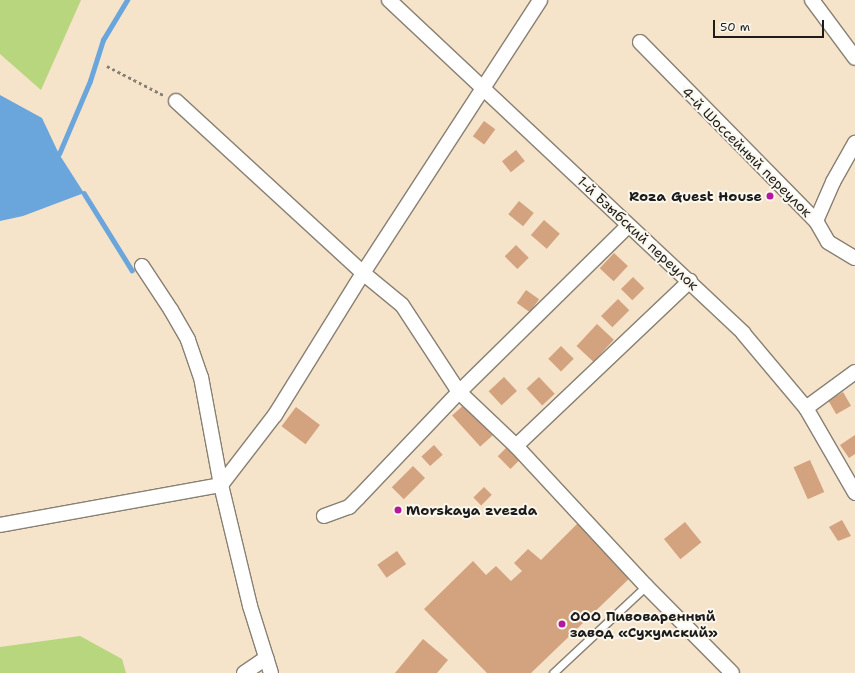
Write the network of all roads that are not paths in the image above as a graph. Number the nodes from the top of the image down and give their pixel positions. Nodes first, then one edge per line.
1 (390, 0) edge
2 (540, 0) edge
3 (812, 0) edge
4 (640, 42) dead end
5 (855, 58) edge
6 (482, 86) junction
7 (176, 101) road end
8 (855, 143) edge
9 (816, 221) junction
10 (628, 226) junction
11 (855, 258) edge
12 (142, 266) dead end
13 (363, 273) junction
14 (690, 281) junction
15 (855, 372) edge
16 (460, 392) junction
17 (806, 408) junction
18 (516, 446) junction
19 (221, 485) junction
20 (855, 493) edge
21 (324, 516) dead end
22 (0, 525) edge
23 (646, 586) junction
24 (266, 658) junction
25 (244, 673) edge
26 (271, 673) edge
27 (553, 673) edge
28 (732, 673) edge

1 - 6 street, 1-й Бзыбский переулок
2 - 6 street
3 - 5 street
4 - 9 street, 4-й Шоссейный переулок
6 - 10 street, 1-й Бзыбский переулок
6 - 13 street
7 - 13 street
8 - 9 street
9 - 11 street, 4-й Шоссейный переулок
10 - 14 street, 1-й Бзыбский переулок
10 - 16 street
12 - 19 street
13 - 16 street
13 - 19 street
14 - 17 street, 1-й Бзыбский переулок
14 - 18 street
15 - 17 street
16 - 18 street
16 - 21 street
17 - 20 street, 1-й Бзыбский переулок
18 - 23 street
19 - 22 street
19 - 24 street
23 - 27 lane
23 - 28 street
24 - 25 street
24 - 26 street

